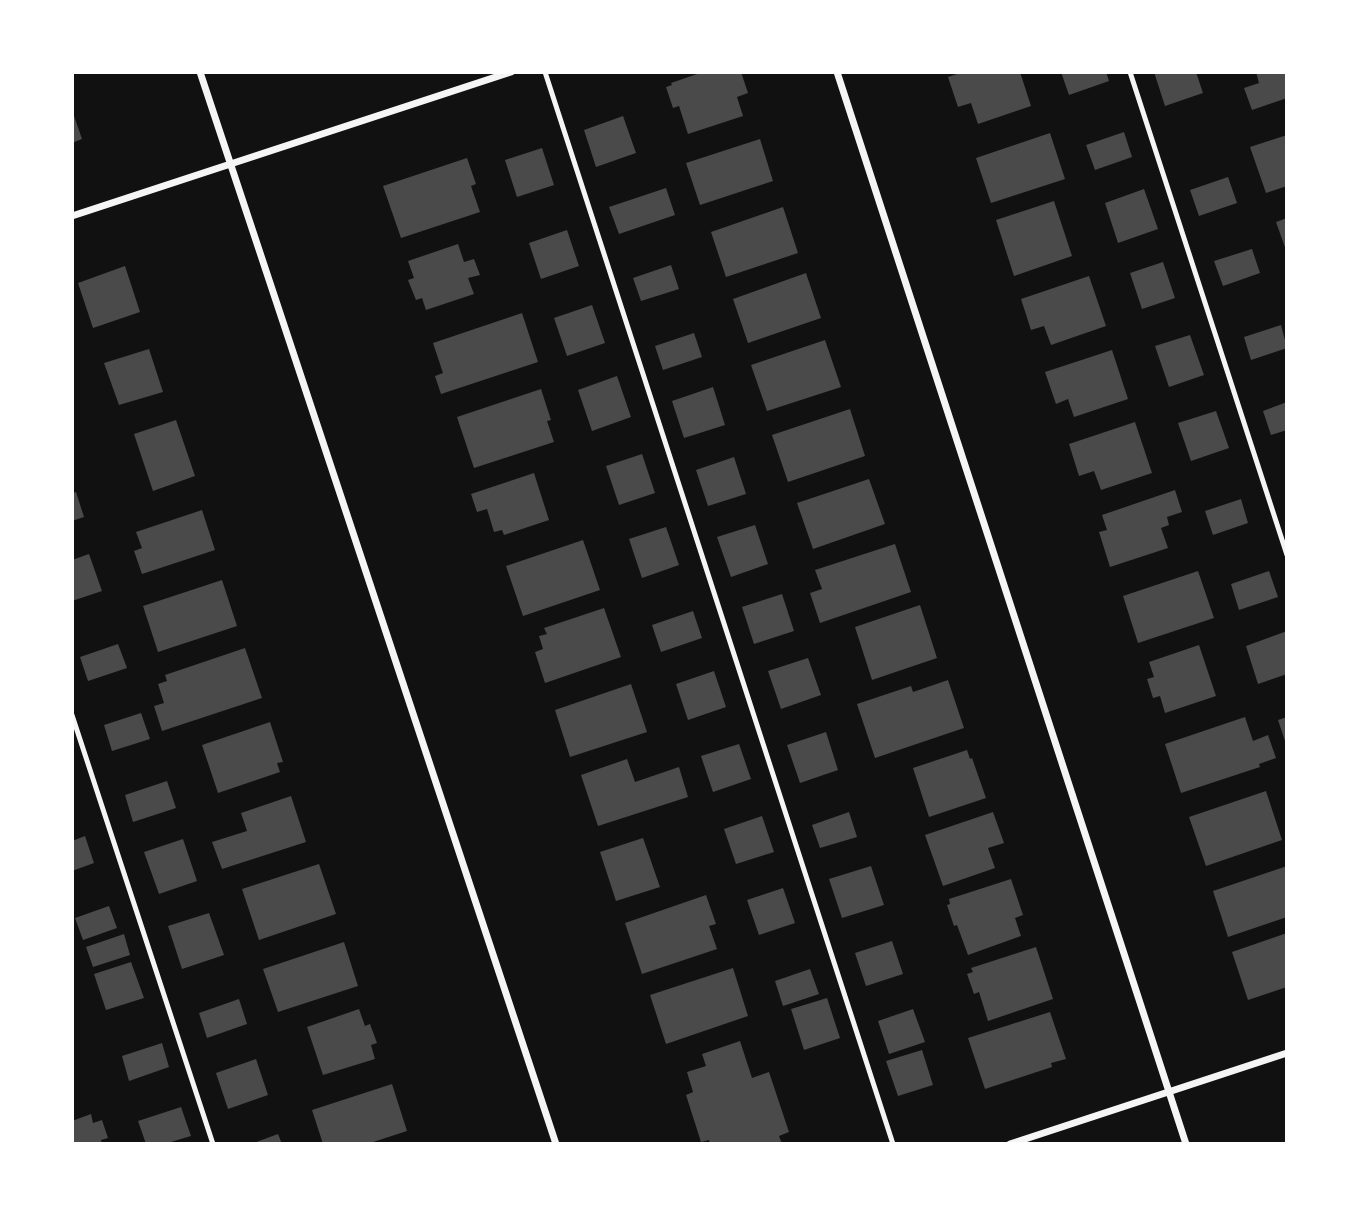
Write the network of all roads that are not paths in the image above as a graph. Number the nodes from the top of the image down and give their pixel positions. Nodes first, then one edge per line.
1 (200, 72) edge
2 (511, 72) edge
3 (545, 72) edge
4 (837, 72) edge
5 (1130, 72) edge
6 (231, 163) junction
7 (72, 216) edge
8 (1287, 555) edge
9 (72, 715) edge
10 (1287, 1054) edge
11 (1169, 1092) junction
12 (213, 1144) edge
13 (556, 1144) edge
14 (893, 1144) edge
15 (1010, 1144) edge
16 (1186, 1144) edge

1 - 6 street
2 - 6 street
3 - 14 lane
4 - 11 street
5 - 8 lane
6 - 7 street
6 - 13 street
9 - 12 lane
10 - 11 street
11 - 15 street
11 - 16 street

